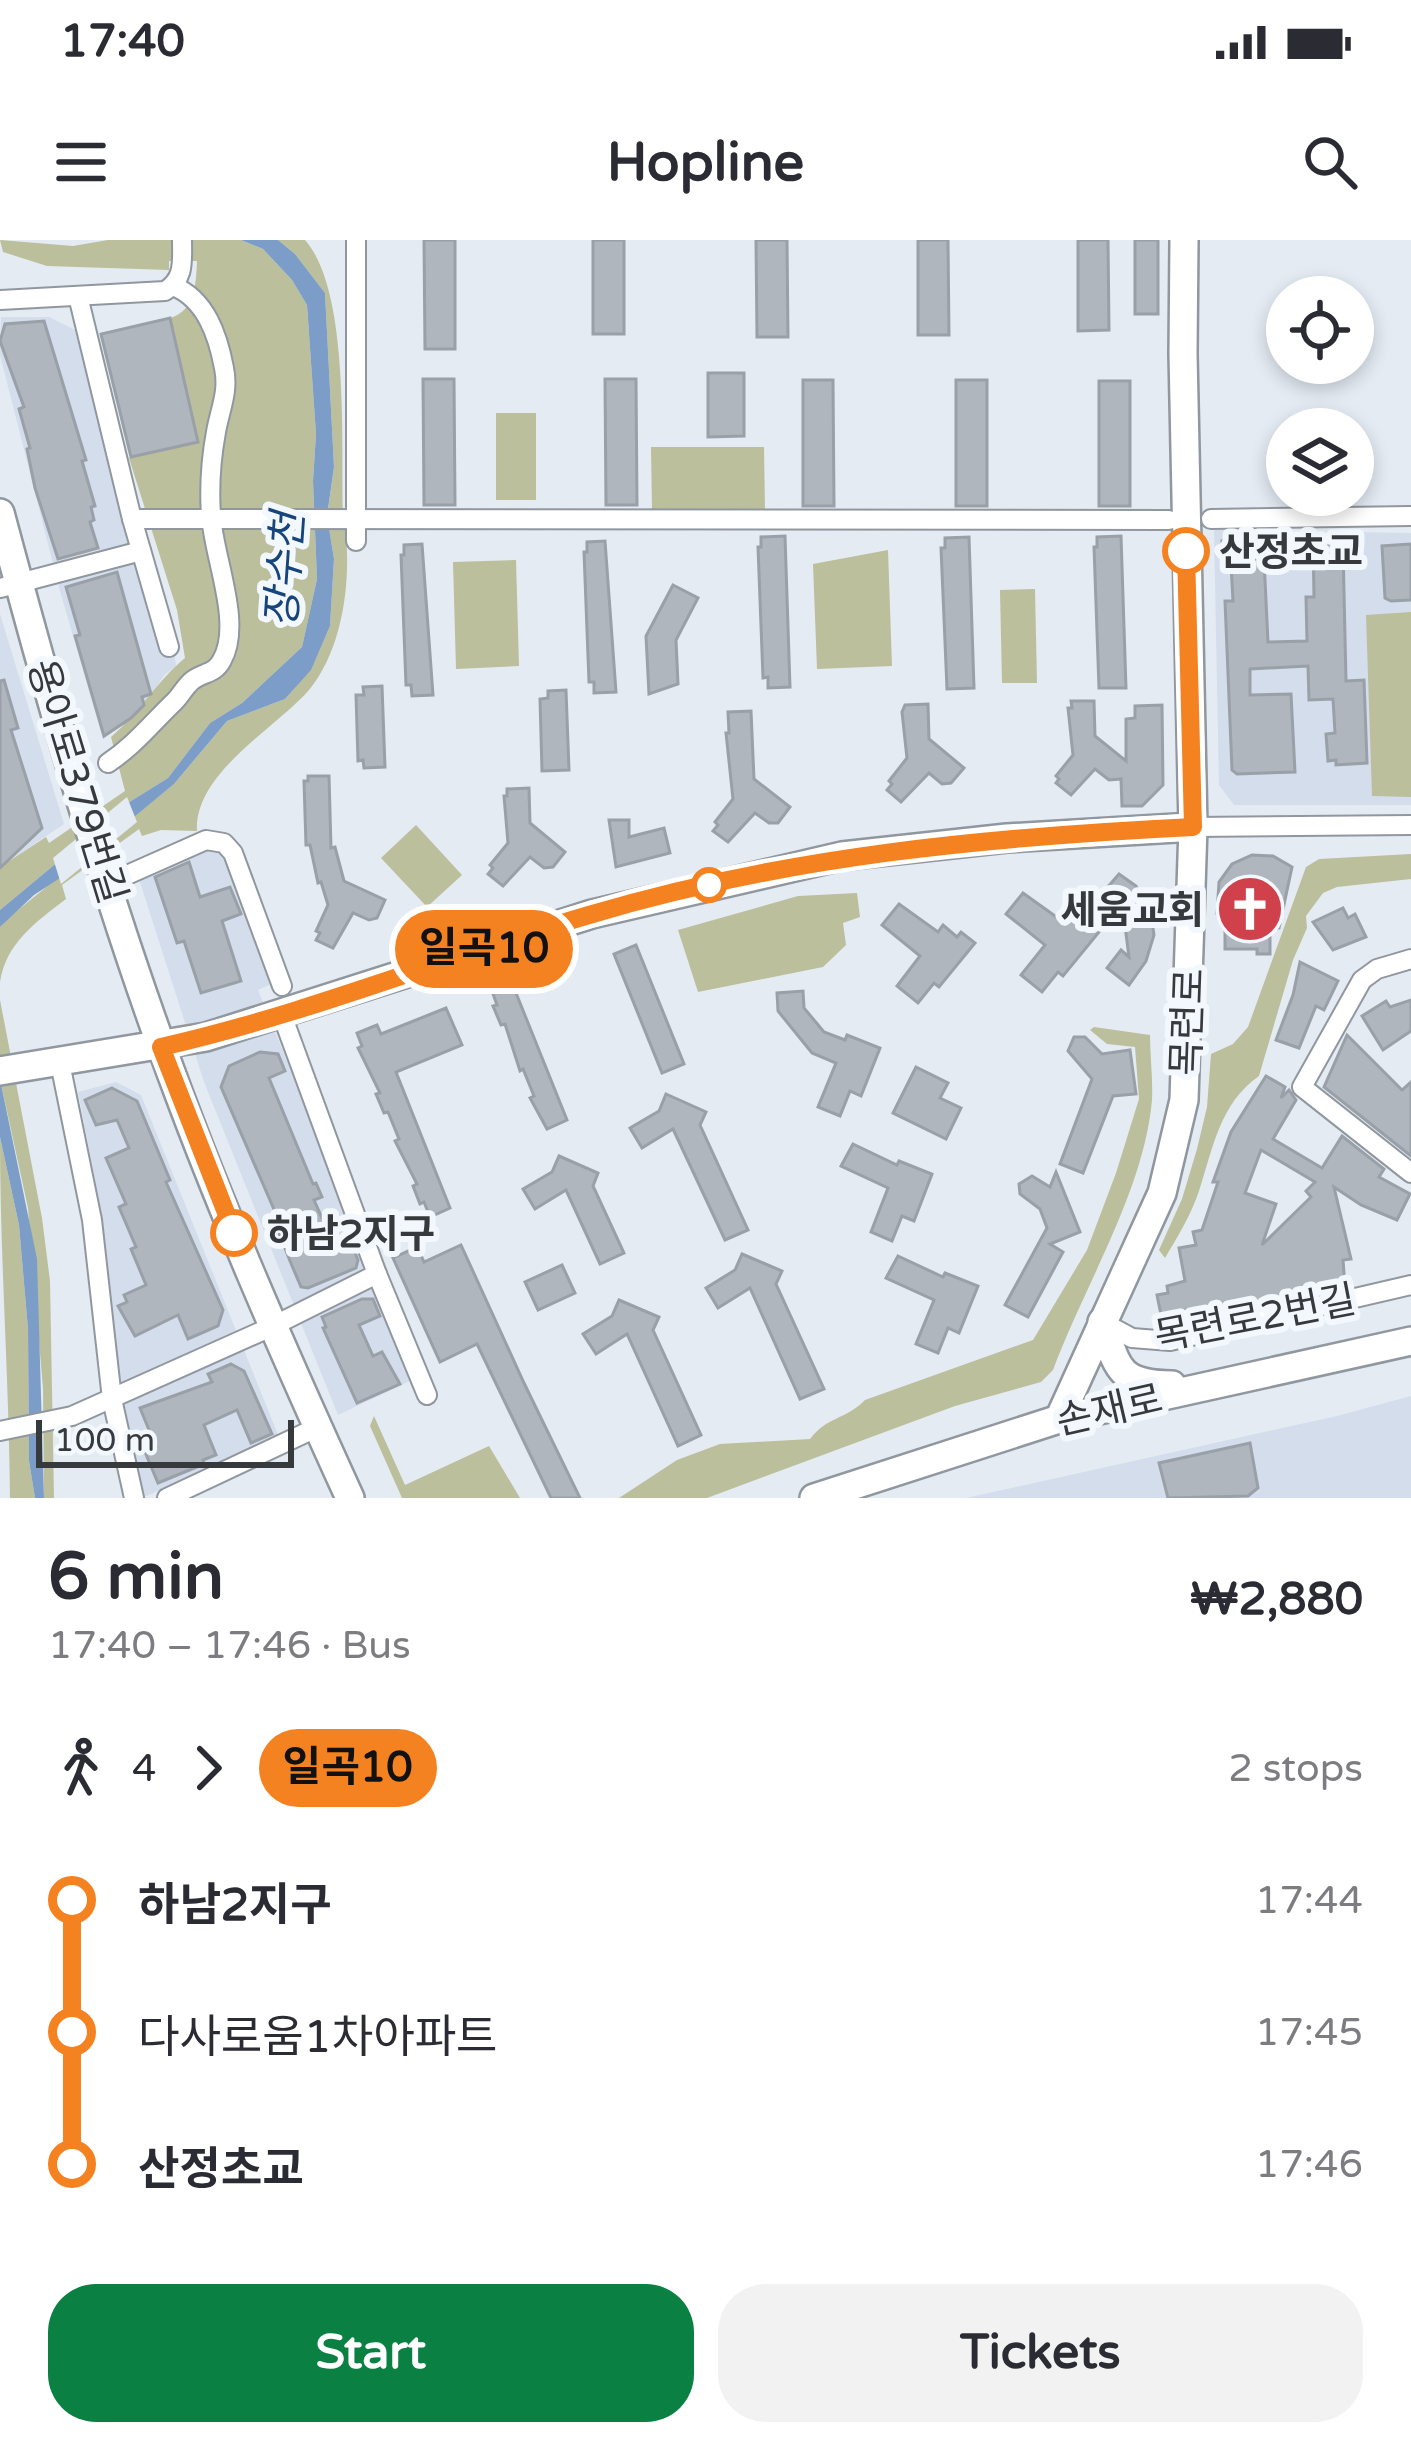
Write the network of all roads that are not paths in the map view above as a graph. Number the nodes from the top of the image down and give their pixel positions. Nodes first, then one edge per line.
1 (182, 240) edge
2 (356, 240) edge
3 (1184, 240) edge
4 (178, 277) junction
5 (78, 296) junction
6 (0, 300) edge
7 (0, 513) edge
8 (1411, 516) edge
9 (211, 518) junction
10 (132, 519) junction
11 (1211, 519) dead end
12 (1169, 520) dead end
13 (355, 528) junction
14 (141, 550) junction
15 (9, 585) edge
16 (169, 647) dead end
17 (108, 764) dead end
18 (1411, 825) edge
19 (1193, 827) junction
20 (106, 875) junction
21 (1411, 959) edge
22 (282, 986) dead end
23 (282, 1015) junction
24 (161, 1047) junction
25 (60, 1063) junction
26 (8, 1070) edge
27 (1411, 1173) edge
28 (377, 1274) junction
29 (1411, 1286) edge
30 (1102, 1322) junction
31 (271, 1327) junction
32 (1411, 1341) edge
33 (1212, 1385) junction
34 (427, 1394) dead end
35 (112, 1399) junction
36 (1058, 1419) junction
37 (317, 1426) junction
38 (0, 1431) edge
39 (134, 1498) edge
40 (166, 1498) edge
41 (350, 1498) edge
42 (814, 1498) edge

1 - 4 street
2 - 13 street
3 - 19 street, 목련로
4 - 5 street
4 - 9 street
5 - 6 street
5 - 10 street
7 - 15 street, 용아로379번길
8 - 11 street
9 - 10 street
9 - 13 street
9 - 17 street
10 - 14 street
12 - 13 street
14 - 15 street
14 - 16 street
15 - 20 street, 용아로379번길
18 - 19 street
19 - 23 street
19 - 30 street, 목련로
20 - 22 street
20 - 24 street, 용아로379번길
21 - 27 street
23 - 24 street
23 - 28 street
24 - 25 street
24 - 31 street, 용아로379번길
25 - 26 street
25 - 35 street
28 - 31 street
28 - 34 street
29 - 30 street, 목련로2번길
30 - 33 street
30 - 36 street, 목련로
31 - 35 street
31 - 37 street, 용아로379번길
32 - 33 street, 손재로
33 - 36 street, 손재로
35 - 38 street
35 - 39 street
36 - 42 street, 손재로
37 - 40 street
37 - 41 street, 용아로379번길

